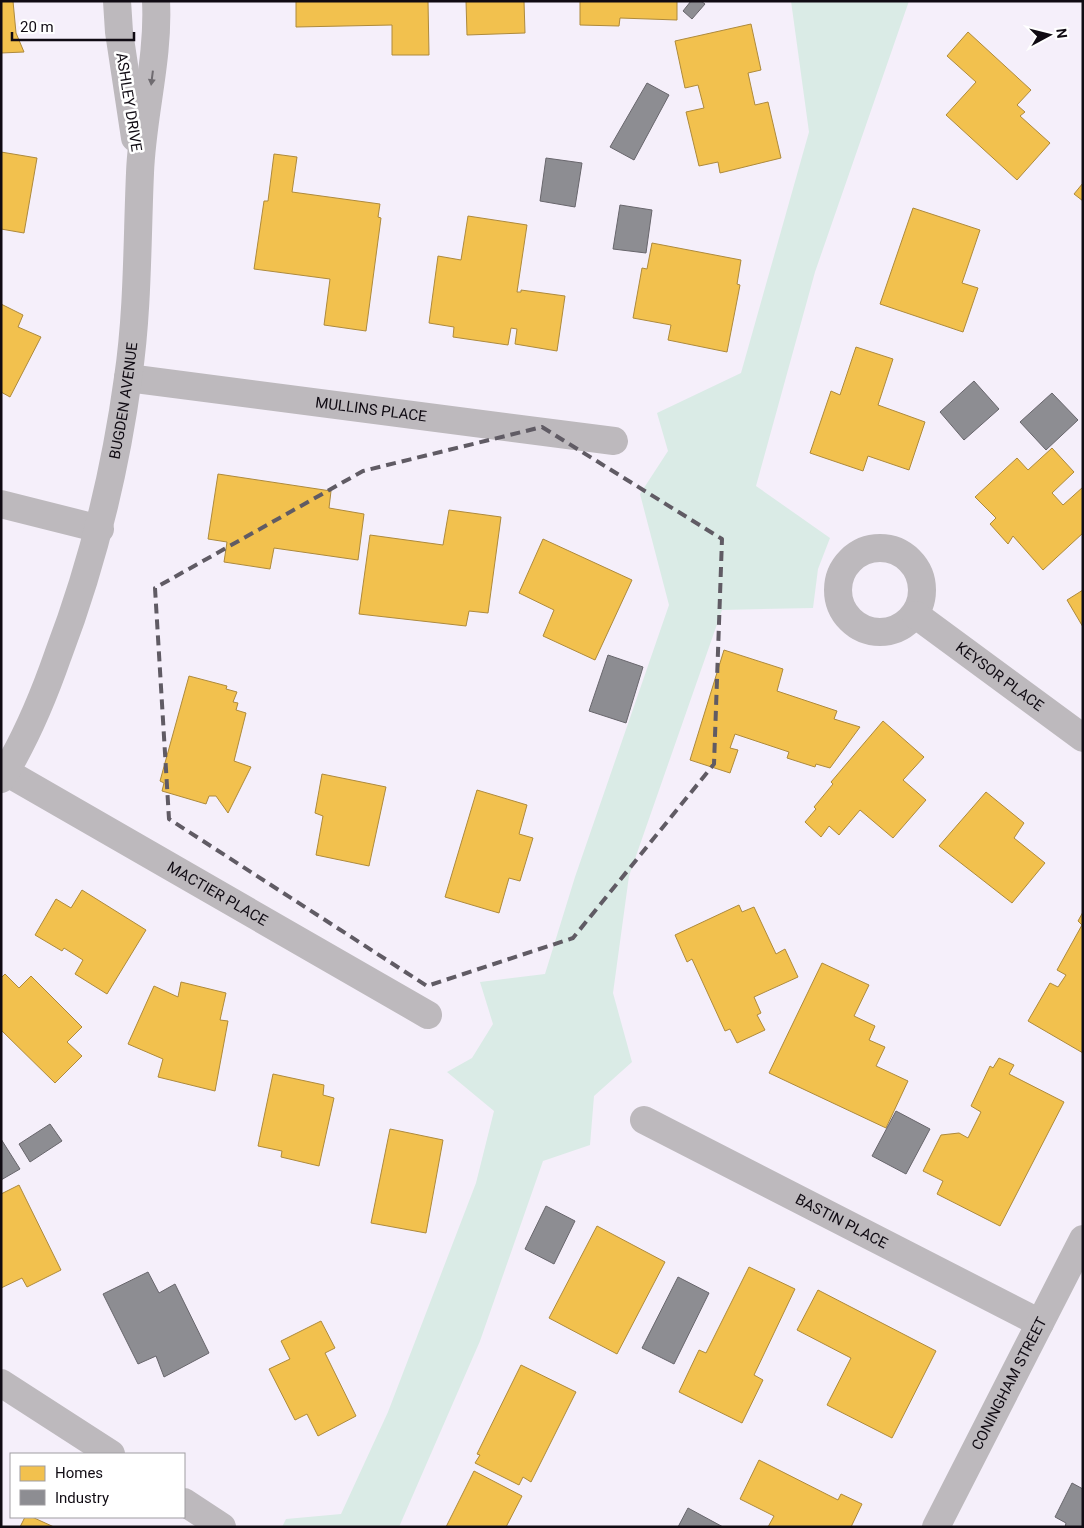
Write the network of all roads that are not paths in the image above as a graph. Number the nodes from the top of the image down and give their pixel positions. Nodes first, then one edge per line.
1 (117, 1) edge
2 (156, 1) edge
3 (140, 172) junction
4 (128, 378) junction
5 (614, 441) dead end
6 (1, 504) edge
7 (100, 529) junction
8 (916, 614) dead end
9 (1083, 738) edge
10 (3, 776) edge
11 (428, 1016) dead end
12 (644, 1120) dead end
13 (1083, 1239) edge
14 (1040, 1323) junction
15 (1, 1382) edge
16 (109, 1453) edge
17 (185, 1503) edge
18 (222, 1527) edge
19 (936, 1527) edge

1 - 3 street, ASHLEY DRIVE
2 -> 3 street, BUGDEN AVENUE
3 - 4 street, BUGDEN AVENUE
4 - 5 street, MULLINS PLACE
4 - 7 street, BUGDEN AVENUE
6 - 7 street
7 - 10 street, BUGDEN AVENUE
8 - 9 street, KEYSOR PLACE
10 - 11 street, MACTIER PLACE
12 - 14 street, BASTIN PLACE
13 - 14 street, CONINGHAM STREET
14 - 19 street, CONINGHAM STREET
15 - 16 street
17 - 18 street

